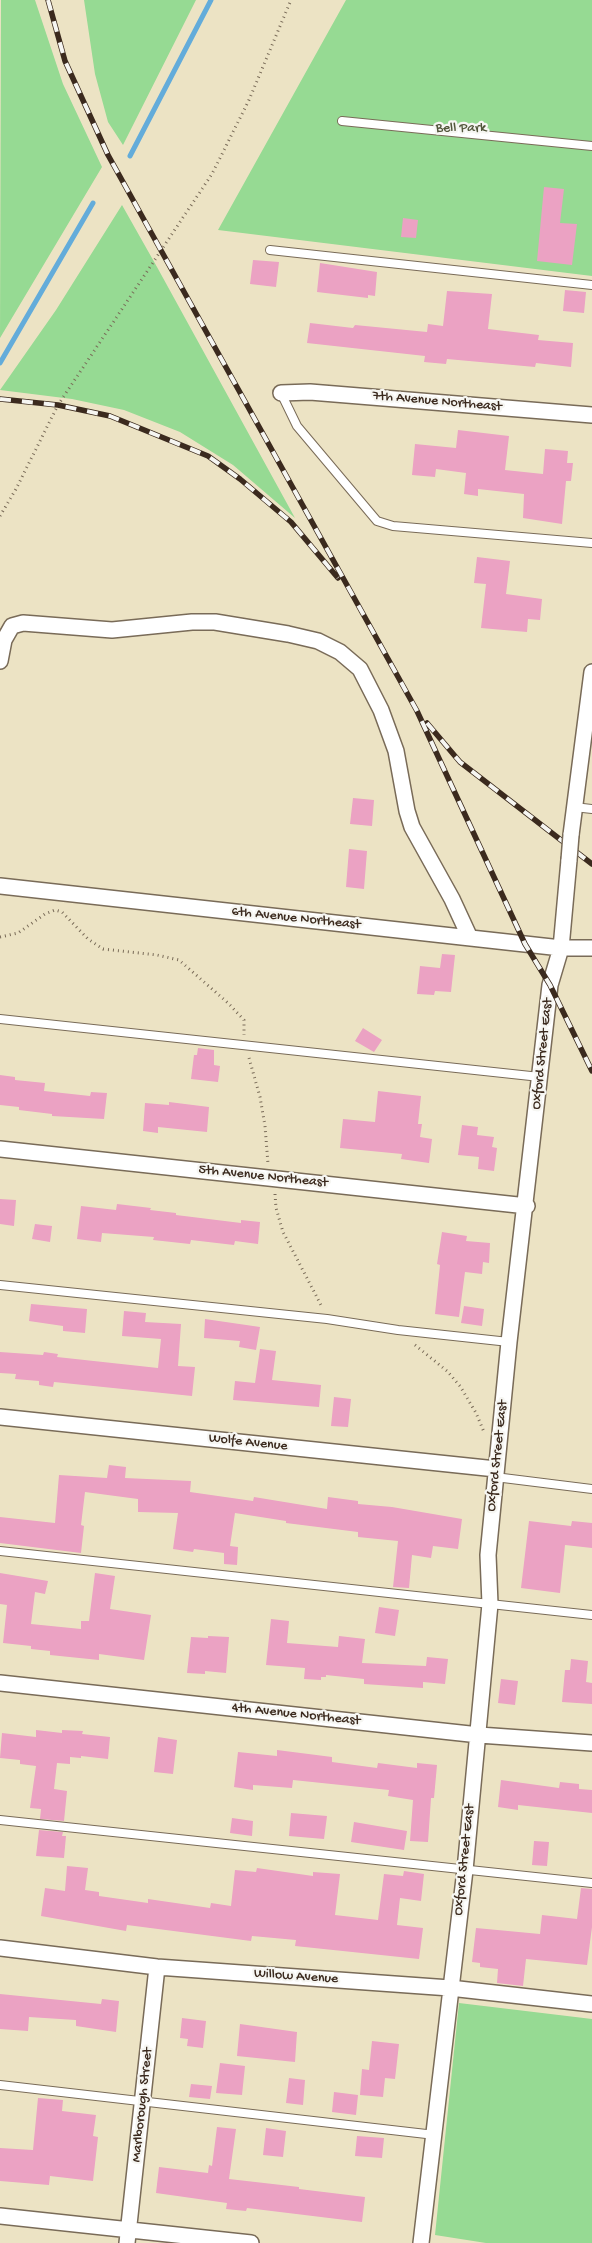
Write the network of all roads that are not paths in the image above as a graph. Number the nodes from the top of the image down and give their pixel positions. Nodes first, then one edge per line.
1 (342, 122) dead end
2 (592, 146) edge
3 (270, 250) dead end
4 (592, 285) edge
5 (281, 393) joint
6 (592, 415) edge
7 (592, 543) edge
8 (4, 625) edge
9 (0, 661) edge
10 (592, 672) edge
11 (574, 807) junction
12 (592, 809) edge
13 (0, 886) edge
14 (470, 938) junction
15 (561, 948) junction
16 (592, 948) edge
17 (0, 1019) edge
18 (540, 1077) junction
19 (0, 1149) edge
20 (527, 1206) junction
21 (0, 1285) edge
22 (510, 1342) junction
23 (0, 1417) edge
24 (496, 1473) junction
25 (592, 1490) edge
26 (0, 1551) edge
27 (490, 1604) junction
28 (592, 1615) edge
29 (0, 1683) edge
30 (479, 1735) junction
31 (592, 1743) edge
32 (0, 1820) edge
33 (465, 1870) junction
34 (592, 1883) edge
35 (0, 1948) edge
36 (157, 1966) junction
37 (450, 1988) junction
38 (592, 2004) edge
39 (0, 2085) edge
40 (144, 2101) junction
41 (435, 2135) junction
42 (0, 2216) edge
43 (128, 2236) edge
44 (251, 2243) edge
45 (420, 2243) edge

1 - 2 lane
3 - 4 lane
5 - 6 street, 7th Avenue Northeast
5 - 7 lane
8 - 9 street
8 - 14 street
10 - 11 street, Oxford Street East
11 - 12 lane
11 - 15 street, Oxford Street East, bridge
13 - 14 street, 6th Avenue Northeast
14 - 15 street, 6th Avenue Northeast
15 - 16 street, 6th Avenue Northeast
15 - 18 street, Oxford Street East
17 - 18 lane
18 - 20 street, Oxford Street East
19 - 20 street, 5th Avenue Northeast
20 - 22 street, Oxford Street East
21 - 22 lane
22 - 24 street, Oxford Street East
23 - 24 street, Wolfe Avenue
24 - 25 lane
24 - 27 street, Oxford Street East
26 - 27 lane
27 - 28 lane
27 - 30 street, Oxford Street East
29 - 30 street, 4th Avenue Northeast
30 - 31 street, 4th Avenue Northeast
30 - 33 street, Oxford Street East
32 - 33 lane
33 - 34 lane
33 - 37 street, Oxford Street East
35 - 36 street, Willow Avenue
36 - 37 street, Willow Avenue
36 - 40 street, Marlborough Street
37 - 38 street, Willow Avenue
37 - 41 street, Oxford Street East
39 - 40 lane
40 - 41 lane
40 - 43 street, Marlborough Street
41 - 45 street, Oxford Street East
42 - 43 street
43 - 44 street

